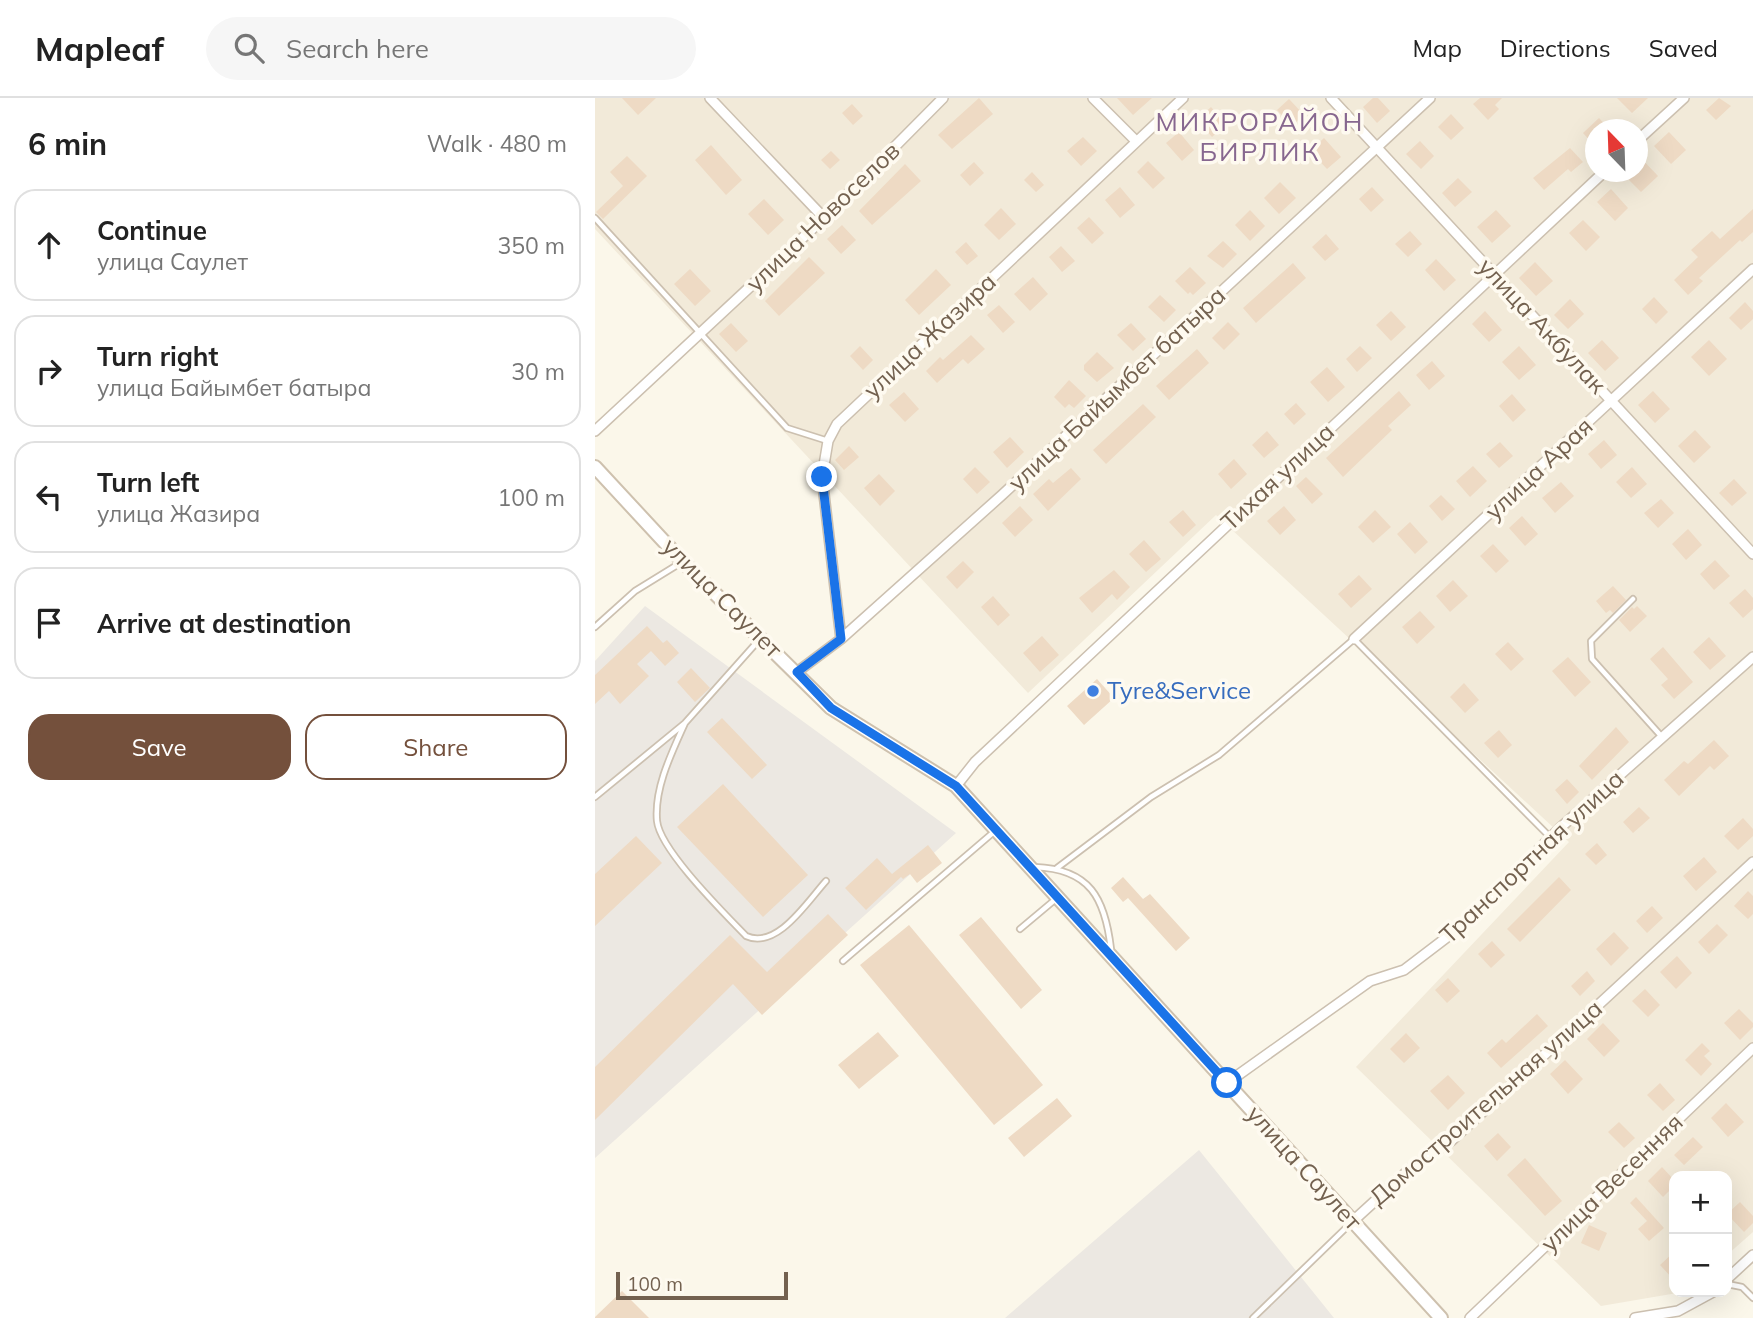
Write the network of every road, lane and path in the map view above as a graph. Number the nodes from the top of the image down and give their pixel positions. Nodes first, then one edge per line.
1 (710, 98) edge
2 (943, 98) edge
3 (1093, 98) edge
4 (1183, 98) edge
5 (1331, 98) edge
6 (1430, 98) edge
7 (1684, 98) edge
8 (1648, 131) edge
9 (1136, 141) junction
10 (1377, 147) junction
11 (1593, 182) edge
12 (595, 218) edge
13 (824, 218) junction
14 (1753, 269) edge
15 (1493, 274) junction
16 (701, 335) junction
17 (1612, 402) junction
18 (595, 431) edge
19 (828, 441) junction
20 (595, 467) edge
21 (1753, 554) edge
22 (683, 562) junction
23 (1633, 599) dead end
24 (595, 627) edge
25 (760, 639) junction
26 (841, 639) junction
27 (1354, 639) junction
28 (1753, 657) edge
29 (797, 672) junction
30 (685, 723) junction
31 (1662, 738) junction
32 (956, 786) junction
33 (595, 797) edge
34 (996, 830) junction
35 (1551, 837) junction
36 (1753, 862) edge
37 (1029, 867) junction
38 (1057, 868) junction
39 (827, 881) dead end
40 (1057, 897) junction
41 (1020, 929) dead end
42 (1111, 957) junction
43 (843, 961) dead end
44 (1753, 1048) edge
45 (1227, 1083) junction
46 (1353, 1221) junction
47 (1753, 1255) edge
48 (1732, 1274) edge
49 (1732, 1285) edge
50 (1704, 1297) edge
51 (1753, 1298) edge
52 (1253, 1318) edge
53 (1441, 1318) edge
54 (1470, 1318) edge
55 (1635, 1318) edge

1 - 13 street
2 - 13 street, улица Новоселов
3 - 9 street
4 - 9 street, улица Жазира
5 - 10 street, улица Акбулак
6 - 10 street, улица Байымбет батыра
7 - 8 street
9 - 19 street, улица Жазира
10 - 15 street, улица Акбулак
10 - 26 street, улица Байымбет батыра
11 - 15 street, Тихая улица
12 - 16 lane
13 - 16 street, улица Новоселов
14 - 17 street, улица Арая
15 - 17 street, улица Акбулак
15 - 32 street, Тихая улица
16 - 18 street, улица Новоселов
16 - 19 lane
17 - 21 street, улица Акбулак
17 - 27 street, улица Арая
19 - 26 street, улица Жазира
20 - 22 street, улица Саулет
22 - 24 lane
22 - 25 street, улица Саулет
23 - 31 lane
25 - 29 street, улица Саулет
25 - 30 lane
26 - 29 street, улица Байымбет батыра
27 - 35 lane
27 - 38 lane
28 - 31 street, Транспортная улица
29 - 32 street, улица Саулет
30 - 33 lane
30 - 39 lane
31 - 35 street, Транспортная улица
32 - 34 street, улица Саулет
34 - 37 street, улица Саулет
34 - 43 lane
35 - 45 street, Транспортная улица
36 - 46 street, Домостроительная улица
37 - 38 lane
37 - 40 street, улица Саулет
38 - 42 lane
40 - 41 lane
40 - 42 street, улица Саулет
42 - 45 street, улица Саулет
44 - 54 street, улица Весенняя
45 - 46 street, улица Саулет
46 - 52 lane, Домостроительная улица
46 - 53 street, улица Саулет
47 - 48 street
49 - 51 lane
50 - 55 street

